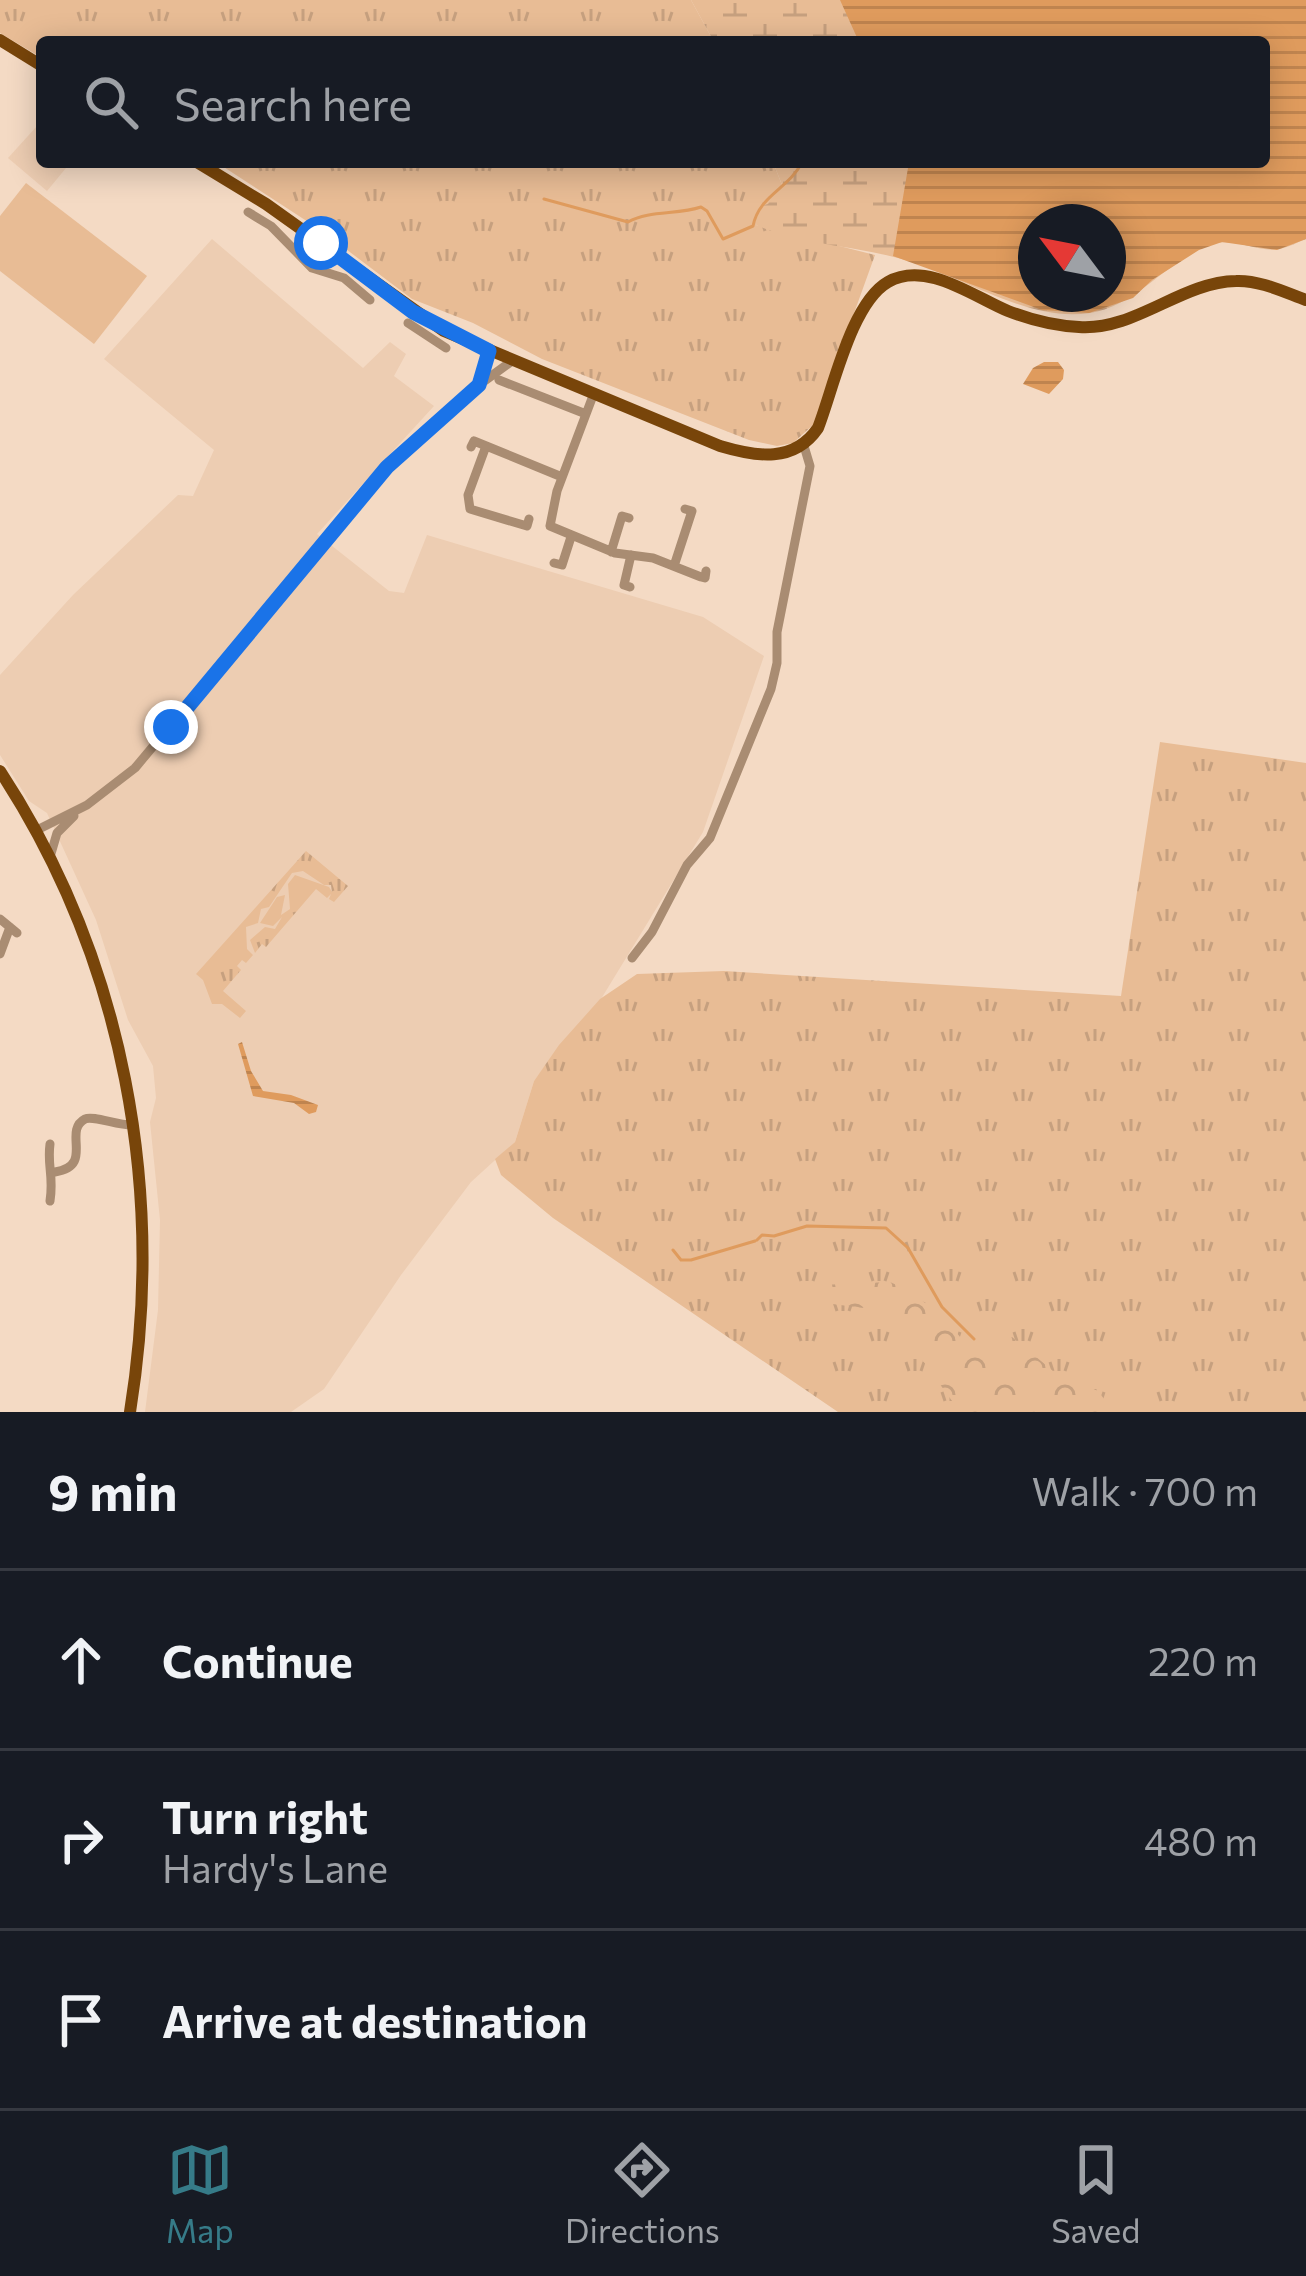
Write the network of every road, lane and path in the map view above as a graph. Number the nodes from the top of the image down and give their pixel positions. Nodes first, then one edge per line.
1 (0, 40) edge
2 (36, 62) edge
3 (206, 168) edge
4 (248, 212) dead end
5 (321, 243) junction
6 (306, 261) junction
7 (370, 300) dead end
8 (1306, 300) edge
9 (408, 323) dead end
10 (434, 333) junction
11 (446, 348) dead end
12 (489, 351) junction
13 (512, 361) junction
14 (499, 380) dead end
15 (479, 385) junction
16 (594, 393) junction
17 (586, 414) junction
18 (486, 446) junction
19 (805, 446) junction
20 (471, 447) dead end
21 (562, 477) junction
22 (685, 509) dead end
23 (629, 518) dead end
24 (529, 519) dead end
25 (571, 537) junction
26 (611, 552) junction
27 (631, 555) junction
28 (554, 563) dead end
29 (674, 566) junction
30 (706, 571) dead end
31 (630, 587) dead end
32 (0, 771) edge
33 (87, 805) junction
34 (35, 831) junction
35 (50, 861) junction
36 (0, 919) edge
37 (0, 954) edge
38 (632, 958) dead end
39 (134, 1124) junction
40 (50, 1144) dead end
41 (55, 1172) junction
42 (50, 1201) dead end
43 (130, 1412) edge

1 - 2 main road
3 - 5 main road
4 - 6 street
5 - 6 street
5 - 10 main road
6 - 7 street
8 - 19 main road
9 - 10 street
10 - 11 street
10 - 12 main road
12 - 13 main road
12 - 15 street
13 - 15 street
13 - 16 main road
14 - 17 street
15 - 33 street
16 - 17 street
16 - 19 main road
17 - 21 street
18 - 20 street
18 - 21 street
18 - 24 street
19 - 38 street
21 - 25 street
22 - 29 street
23 - 26 street
25 - 26 street
25 - 28 street
26 - 27 street
27 - 29 street
27 - 31 street
29 - 30 street
32 - 34 main road
33 - 34 street
33 - 35 street
34 - 35 main road
35 - 39 main road
36 - 37 street
39 - 41 street
39 - 43 main road
40 - 41 street
41 - 42 street

